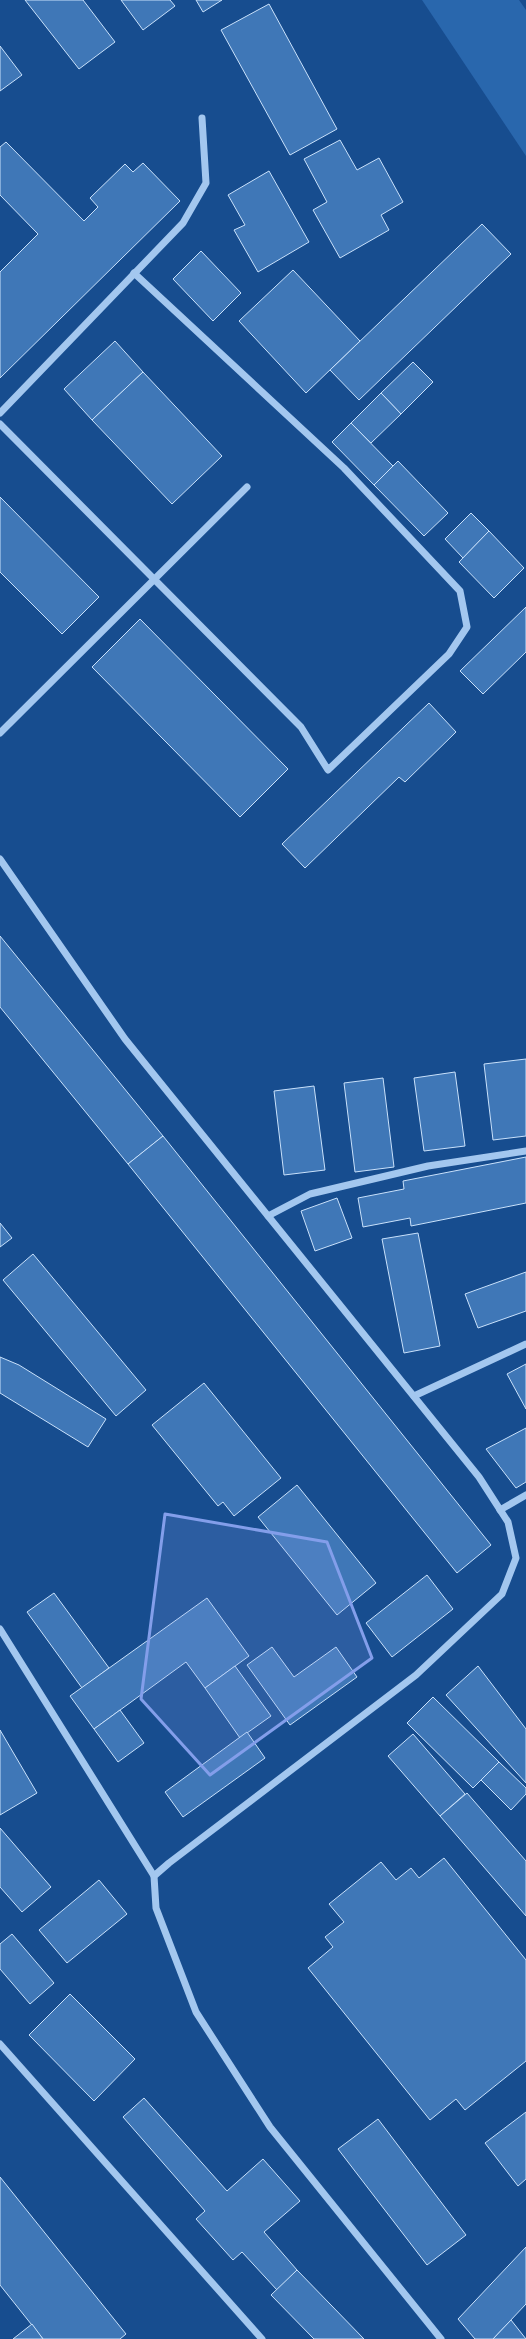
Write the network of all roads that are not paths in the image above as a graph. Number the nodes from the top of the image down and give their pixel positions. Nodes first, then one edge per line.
1 (202, 118) dead end
2 (134, 273) junction
3 (0, 413) edge
4 (0, 424) edge
5 (247, 487) dead end
6 (155, 579) junction
7 (0, 734) edge
8 (0, 859) edge
9 (526, 1151) edge
10 (268, 1216) junction
11 (526, 1344) edge
12 (414, 1396) junction
13 (526, 1495) edge
14 (500, 1510) junction
15 (0, 1629) edge
16 (154, 1876) junction
17 (0, 2044) edge
18 (262, 2339) edge
19 (441, 2339) edge

1 - 2 street
2 - 3 street
2 - 6 street
4 - 6 street
5 - 6 street
6 - 7 street
8 - 10 street
9 - 10 street
10 - 12 street
11 - 12 street
12 - 14 street
13 - 14 street
14 - 16 street
15 - 16 street
16 - 19 street
17 - 18 street

